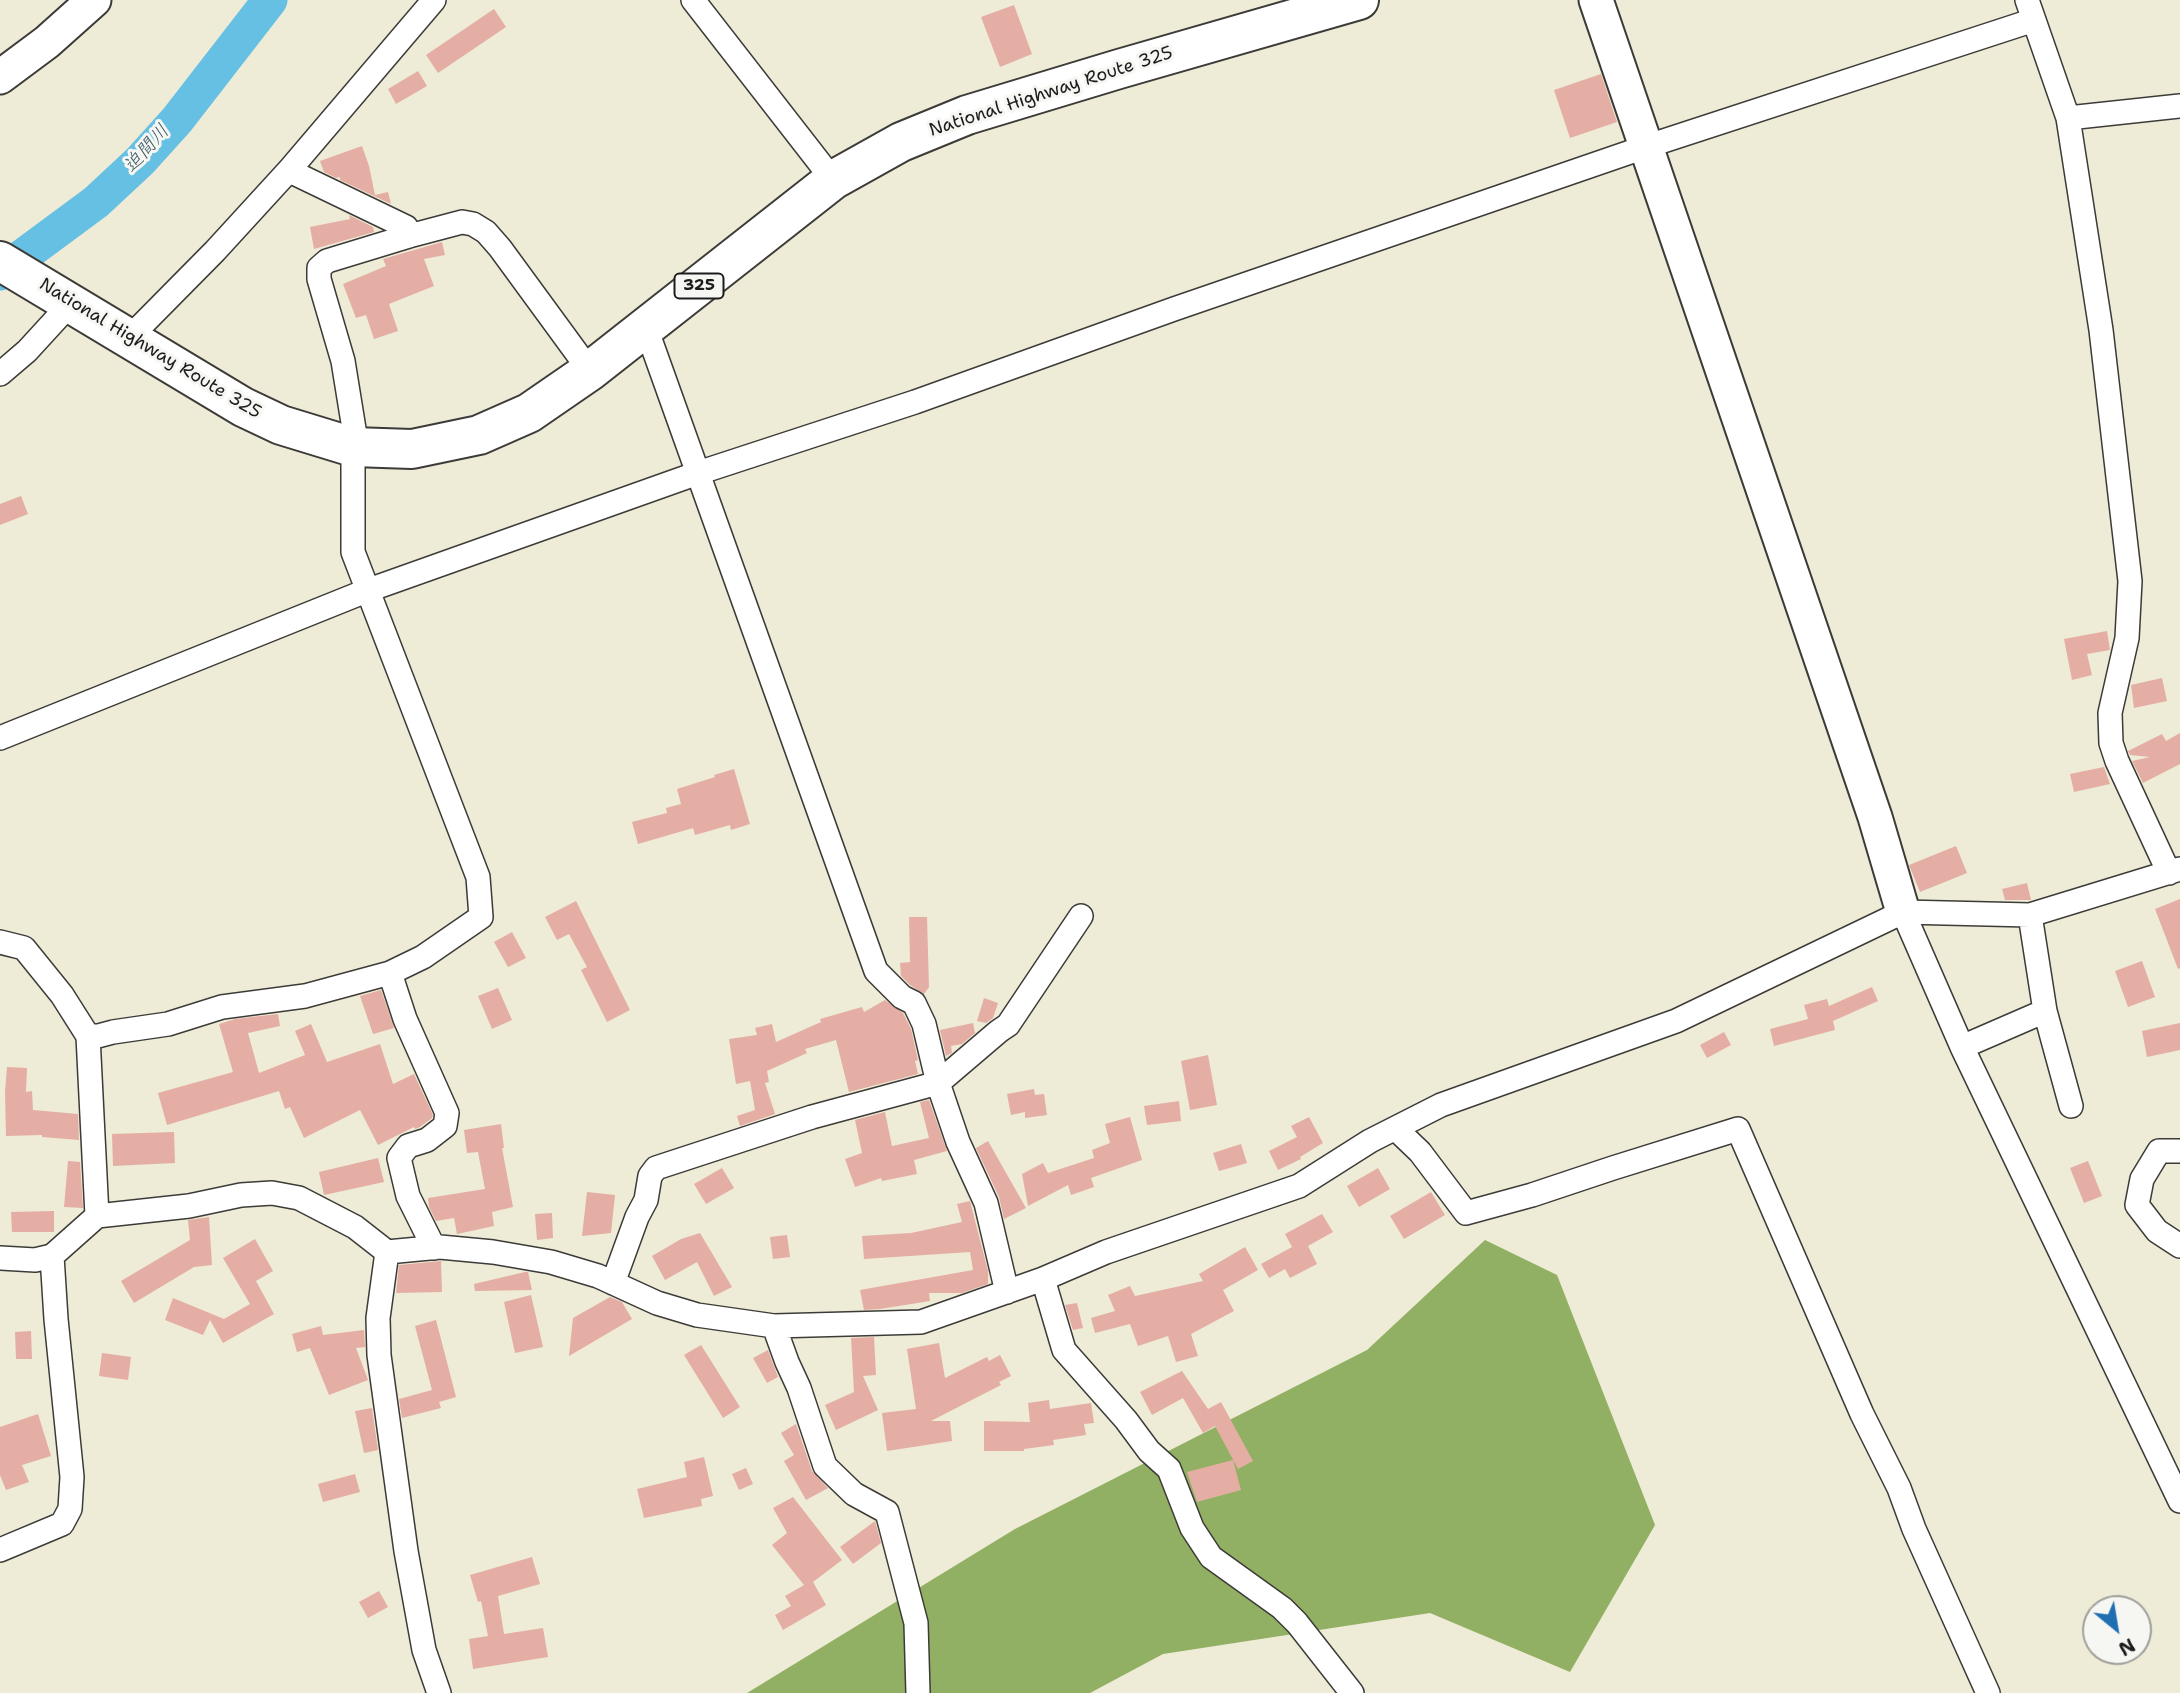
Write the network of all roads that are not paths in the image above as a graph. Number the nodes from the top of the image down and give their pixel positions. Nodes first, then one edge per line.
1 (94, 0) edge
2 (434, 0) edge
3 (693, 0) edge
4 (1359, 0) edge
5 (1596, 0) edge
6 (1291, 9) edge
7 (2030, 10) edge
8 (0, 77) edge
9 (2180, 106) edge
10 (2068, 118) junction
11 (1645, 147) junction
12 (291, 168) junction
13 (833, 180) junction
14 (409, 236) junction
15 (0, 261) edge
16 (65, 299) junction
17 (646, 328) junction
18 (128, 339) junction
19 (590, 371) junction
20 (0, 374) edge
21 (353, 447) junction
22 (698, 473) junction
23 (366, 592) junction
24 (0, 738) edge
25 (2175, 871) edge
26 (1903, 912) junction
27 (1081, 915) dead end
28 (2030, 915) junction
29 (0, 942) edge
30 (390, 973) junction
31 (2045, 1011) junction
32 (88, 1036) junction
33 (1962, 1047) junction
34 (938, 1083) junction
35 (2071, 1106) dead end
36 (1396, 1129) junction
37 (2180, 1152) edge
38 (97, 1216) junction
39 (2180, 1246) edge
40 (434, 1248) junction
41 (387, 1252) junction
42 (52, 1256) junction
43 (0, 1258) edge
44 (1043, 1279) junction
45 (613, 1283) junction
46 (1007, 1292) junction
47 (774, 1326) junction
48 (2180, 1501) edge
49 (0, 1550) edge
50 (439, 1693) edge
51 (918, 1693) edge
52 (1352, 1693) edge
53 (1988, 1693) edge

1 - 8 street
2 - 12 street
3 - 13 street
4 - 6 highway, National Highway Route 325 / 325
5 - 11 street
6 - 13 highway, National Highway Route 325 / 325
7 - 10 street
7 - 11 street
9 - 10 street
10 - 25 street
11 - 22 street
11 - 26 street
12 - 14 street
12 - 18 street
13 - 17 highway, National Highway Route 325 / 325
14 - 19 street
14 - 21 street
15 - 16 highway, National Highway Route 325 / 325
16 - 18 highway, National Highway Route 325 / 325
16 - 20 street
17 - 19 highway, National Highway Route 325 / 325
17 - 22 street
18 - 21 highway, National Highway Route 325 / 325
19 - 21 highway, National Highway Route 325 / 325
21 - 23 street
22 - 23 street
22 - 34 street
23 - 24 street
23 - 30 street
25 - 28 street
26 - 28 street
26 - 33 street
26 - 36 street
27 - 34 street
28 - 31 street
29 - 32 street
30 - 32 street
30 - 40 street
31 - 33 street
31 - 35 street
32 - 38 street
33 - 48 street
34 - 45 street
34 - 46 street
36 - 44 street
36 - 53 street
37 - 39 street
38 - 41 street
38 - 42 street
40 - 41 street
40 - 45 street
41 - 50 street
42 - 43 street
42 - 49 street
44 - 46 street
44 - 52 street
45 - 47 street
46 - 47 street
47 - 51 street

